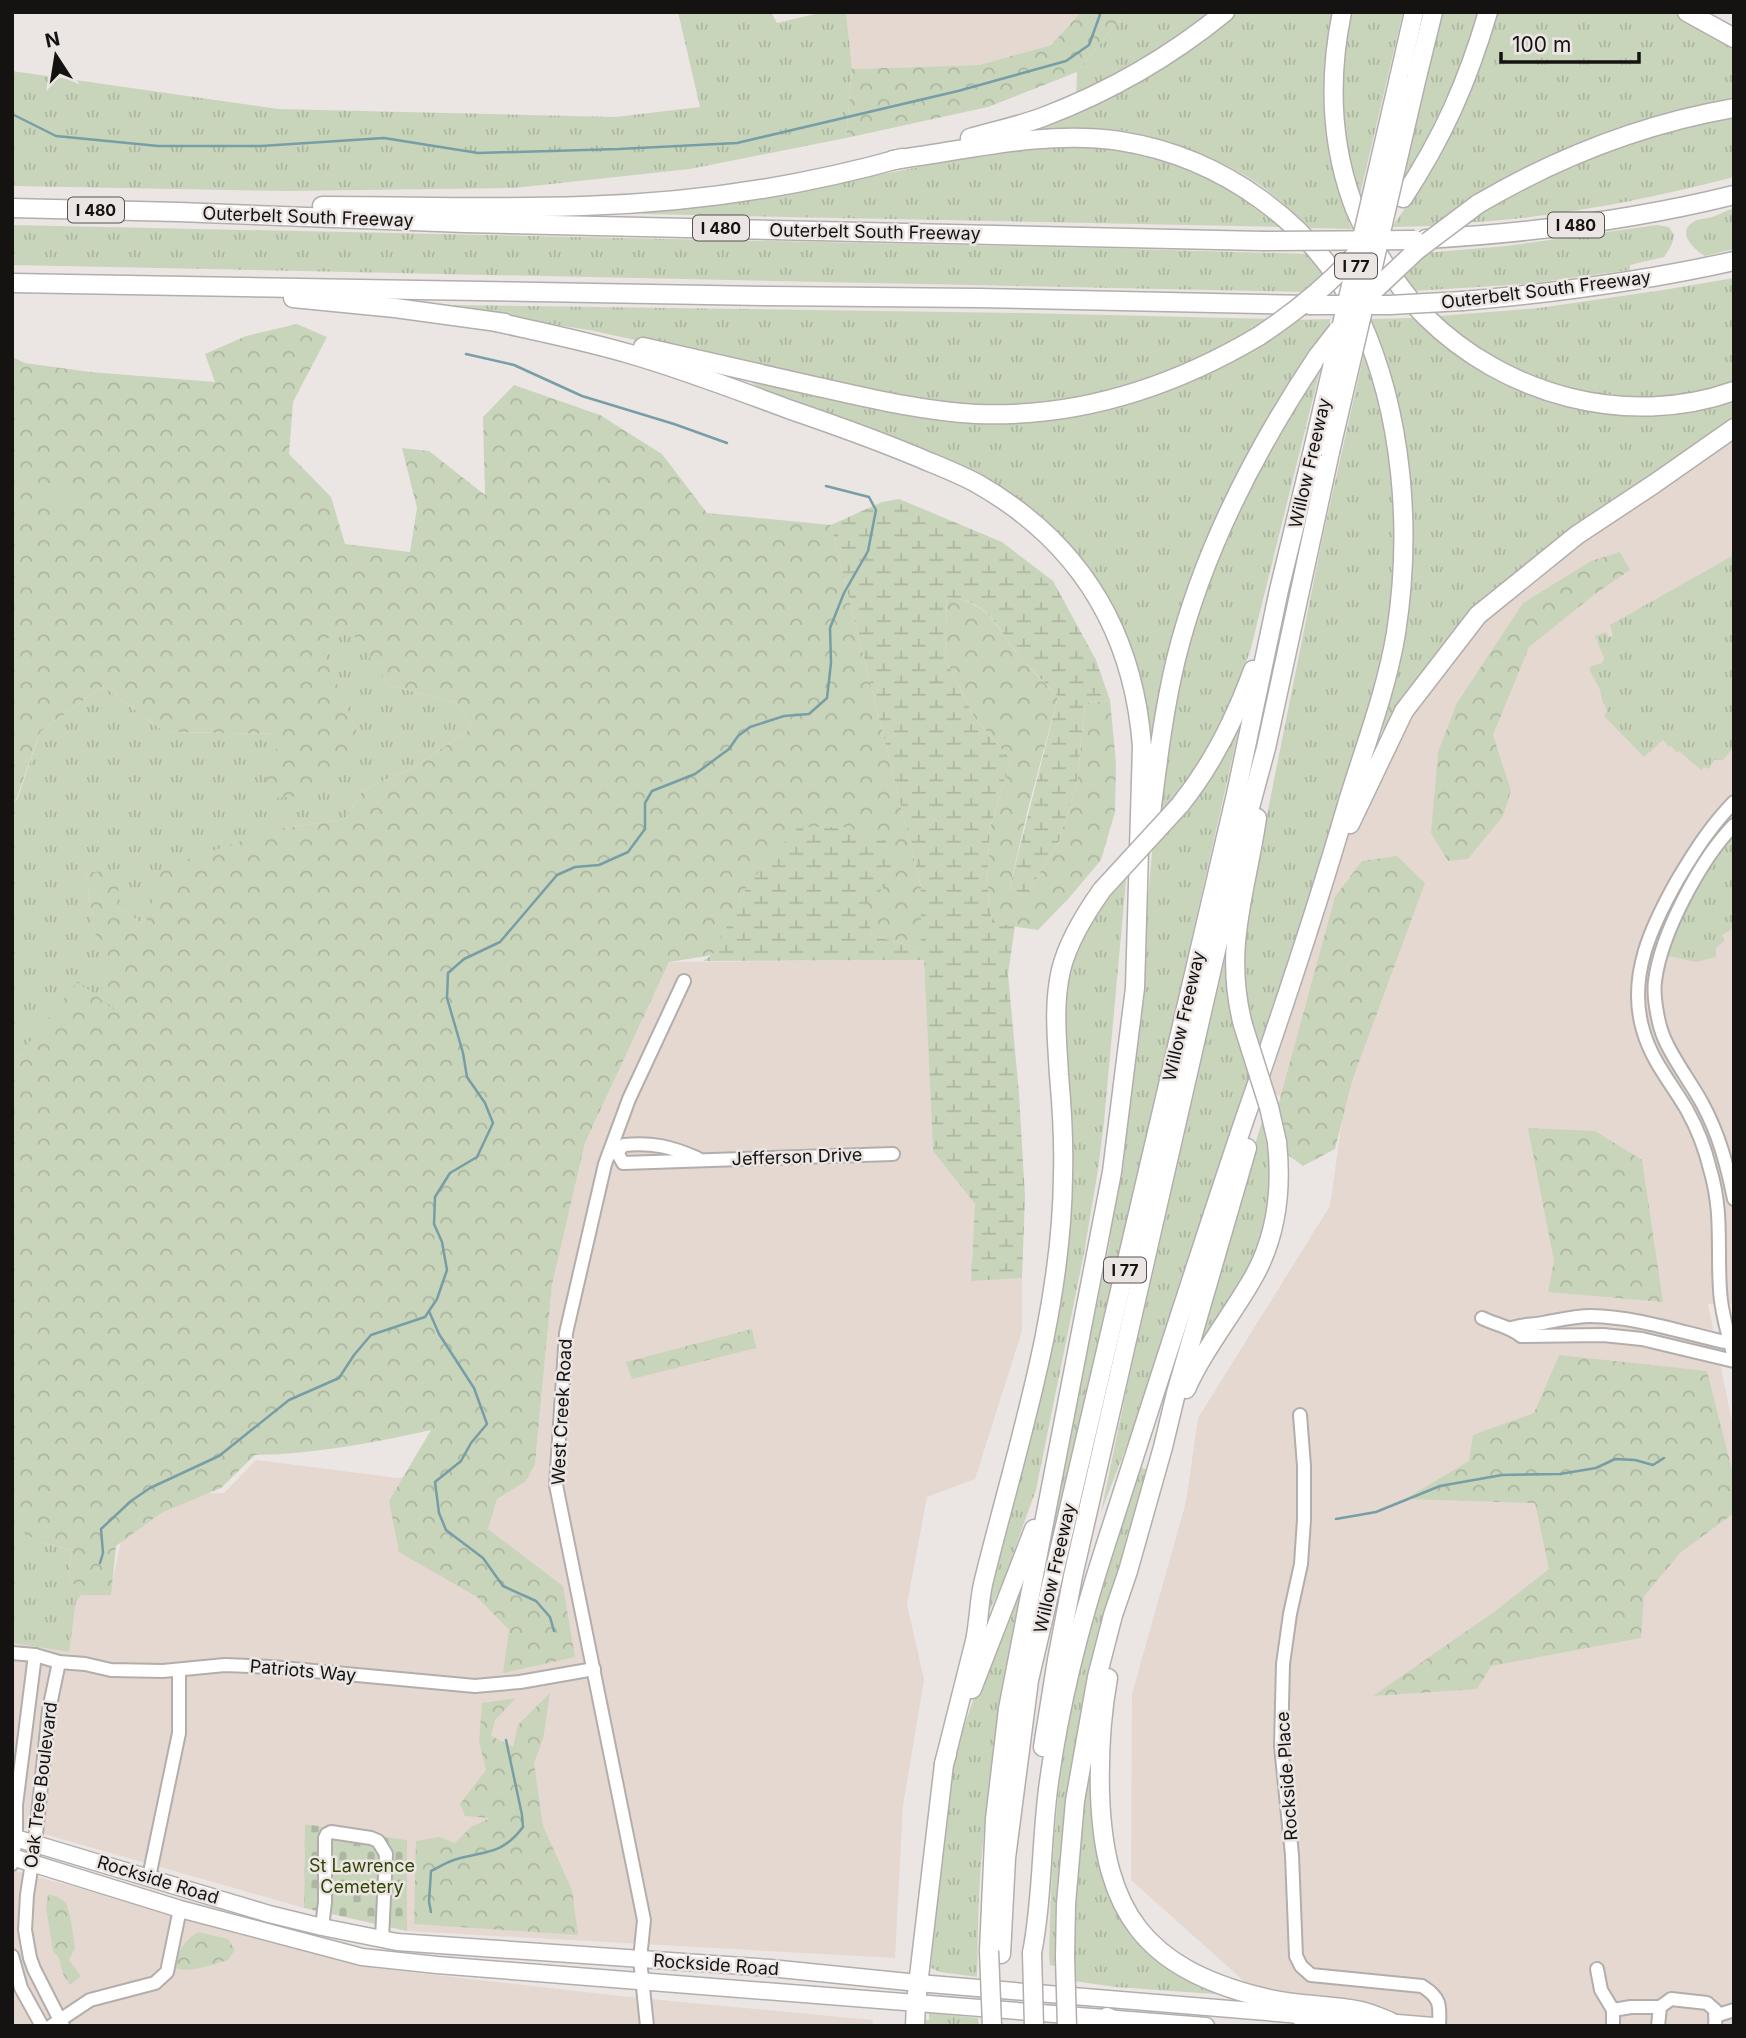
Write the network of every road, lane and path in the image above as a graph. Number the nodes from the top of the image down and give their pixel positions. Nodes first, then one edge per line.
1 (1224, 12) edge
2 (1342, 12) edge
3 (1414, 12) edge
4 (1433, 12) edge
5 (1488, 12) edge
6 (1687, 12) edge
7 (1734, 38) edge
8 (1408, 77) junction
9 (1734, 108) edge
10 (893, 160) junction
11 (1734, 195) edge
12 (12, 208) edge
13 (179, 212) junction
14 (1734, 261) edge
15 (12, 283) edge
16 (164, 287) junction
17 (496, 322) junction
18 (1734, 391) edge
19 (1734, 428) edge
20 (1321, 453) junction
21 (1279, 590) junction
22 (1266, 748) junction
23 (1734, 802) edge
24 (1734, 825) edge
25 (1328, 872) junction
26 (1659, 914) junction
27 (1673, 920) junction
28 (1135, 932) junction
29 (684, 981) dead end
30 (1273, 1042) junction
31 (613, 1153) junction
32 (893, 1154) dead end
33 (1734, 1199) edge
34 (1575, 1317) junction
35 (1482, 1318) dead end
36 (1512, 1328) junction
37 (1577, 1335) junction
38 (1732, 1344) edge
39 (1734, 1360) edge
40 (1300, 1415) dead end
41 (1061, 1431) junction
42 (1163, 1447) junction
43 (1128, 1571) junction
44 (12, 1653) edge
45 (35, 1655) junction
46 (59, 1662) junction
47 (594, 1669) junction
48 (179, 1670) junction
49 (944, 1764) junction
50 (14, 1837) edge
51 (35, 1843) junction
52 (13, 1860) edge
53 (32, 1863) junction
54 (149, 1877) junction
55 (180, 1909) junction
56 (322, 1927) junction
57 (382, 1940) junction
58 (1032, 1952) junction
59 (995, 1953) junction
60 (12, 1956) edge
61 (640, 1959) junction
62 (1597, 1969) dead end
63 (643, 1981) junction
64 (918, 1983) junction
65 (916, 2002) junction
66 (1660, 2007) junction
67 (1613, 2010) junction
68 (1734, 2010) edge
69 (1296, 2013) junction
70 (1107, 2017) junction
71 (1715, 2021) edge
72 (1391, 2022) junction
73 (58, 2024) edge
74 (42, 2026) edge
75 (647, 2026) edge
76 (915, 2026) edge
77 (992, 2026) edge
78 (1004, 2026) edge
79 (1034, 2026) edge
80 (1067, 2026) edge
81 (1129, 2026) edge
82 (1206, 2026) edge
83 (1312, 2026) edge
84 (1433, 2026) edge
85 (1439, 2026) edge
86 (1613, 2026) edge
87 (1658, 2026) edge

1 - 10 highway
2 - 18 highway
3 - 8 highway, Willow Freeway / I 77
4 - 8 highway, Willow Freeway / I 77
5 - 17 highway, bridge
6 - 7 highway
8 - 20 highway, Willow Freeway / I 77, bridge
9 - 28 highway, bridge
10 - 13 highway
10 - 25 highway
11 - 13 highway, Outerbelt South Freeway / I 480, bridge
12 - 13 highway, Outerbelt South Freeway / I 480
14 - 16 highway, Outerbelt South Freeway, bridge
15 - 16 highway, Outerbelt South Freeway
16 - 17 highway
17 - 28 highway
19 - 25 highway
20 - 21 highway, Willow Freeway / I 77
20 - 22 highway, Willow Freeway / I 77
21 - 49 highway, bridge
21 - 59 highway, Willow Freeway / I 77
22 - 42 highway, bridge
22 - 58 highway, Willow Freeway / I 77
23 - 26 street
24 - 27 street
25 - 30 highway
26 - 27 street
26 - 38 street
27 - 33 street
28 - 41 highway
29 - 31 street, West Creek Road
30 - 42 highway
30 - 58 highway
31 - 32 street, Jefferson Drive
31 - 47 street, West Creek Road
34 - 36 street
34 - 37 street
34 - 38 street
35 - 36 street
36 - 37 street
37 - 39 street
38 - 39 street
40 - 85 street, Rockside Place
41 - 49 highway
41 - 59 highway
42 - 43 highway
43 - 72 highway
43 - 80 highway, bridge
44 - 45 street, Patriots Way
45 - 46 street, Patriots Way
45 - 50 street, Oak Tree Boulevard
46 - 48 street, Patriots Way
46 - 51 street, Oak Tree Boulevard
47 - 48 street, Patriots Way
47 - 61 street, West Creek Road
48 - 54 street
49 - 64 highway
50 - 51 main road, Rockside Road
50 - 52 street, Oak Tree Boulevard
51 - 53 street, Oak Tree Boulevard
51 - 54 main road, Rockside Road
52 - 53 main road, Rockside Road
53 - 55 main road, Rockside Road
53 - 73 street, Oak Tree Boulevard
54 - 56 main road, Rockside Road
55 - 63 main road, Rockside Road
55 - 73 street
56 - 57 main road, Rockside Road
56 - 57 street
57 - 61 main road, Rockside Road
58 - 79 highway, Willow Freeway / I 77, bridge
59 - 77 highway, bridge
59 - 78 highway, Willow Freeway / I 77
60 - 74 street
61 - 63 street, West Creek Road
61 - 64 main road, Rockside Road
62 - 67 street
63 - 65 main road, Rockside Road
63 - 75 street, West Creek Road
64 - 65 highway
64 - 69 main road, Rockside Road
65 - 70 main road, Rockside Road
65 - 76 highway
66 - 67 street
66 - 71 street
66 - 87 street
67 - 86 street
68 - 71 street
69 - 72 main road, Rockside Road
69 - 83 highway
70 - 81 highway
70 - 82 main road, Rockside Road
72 - 84 main road, Rockside Road

